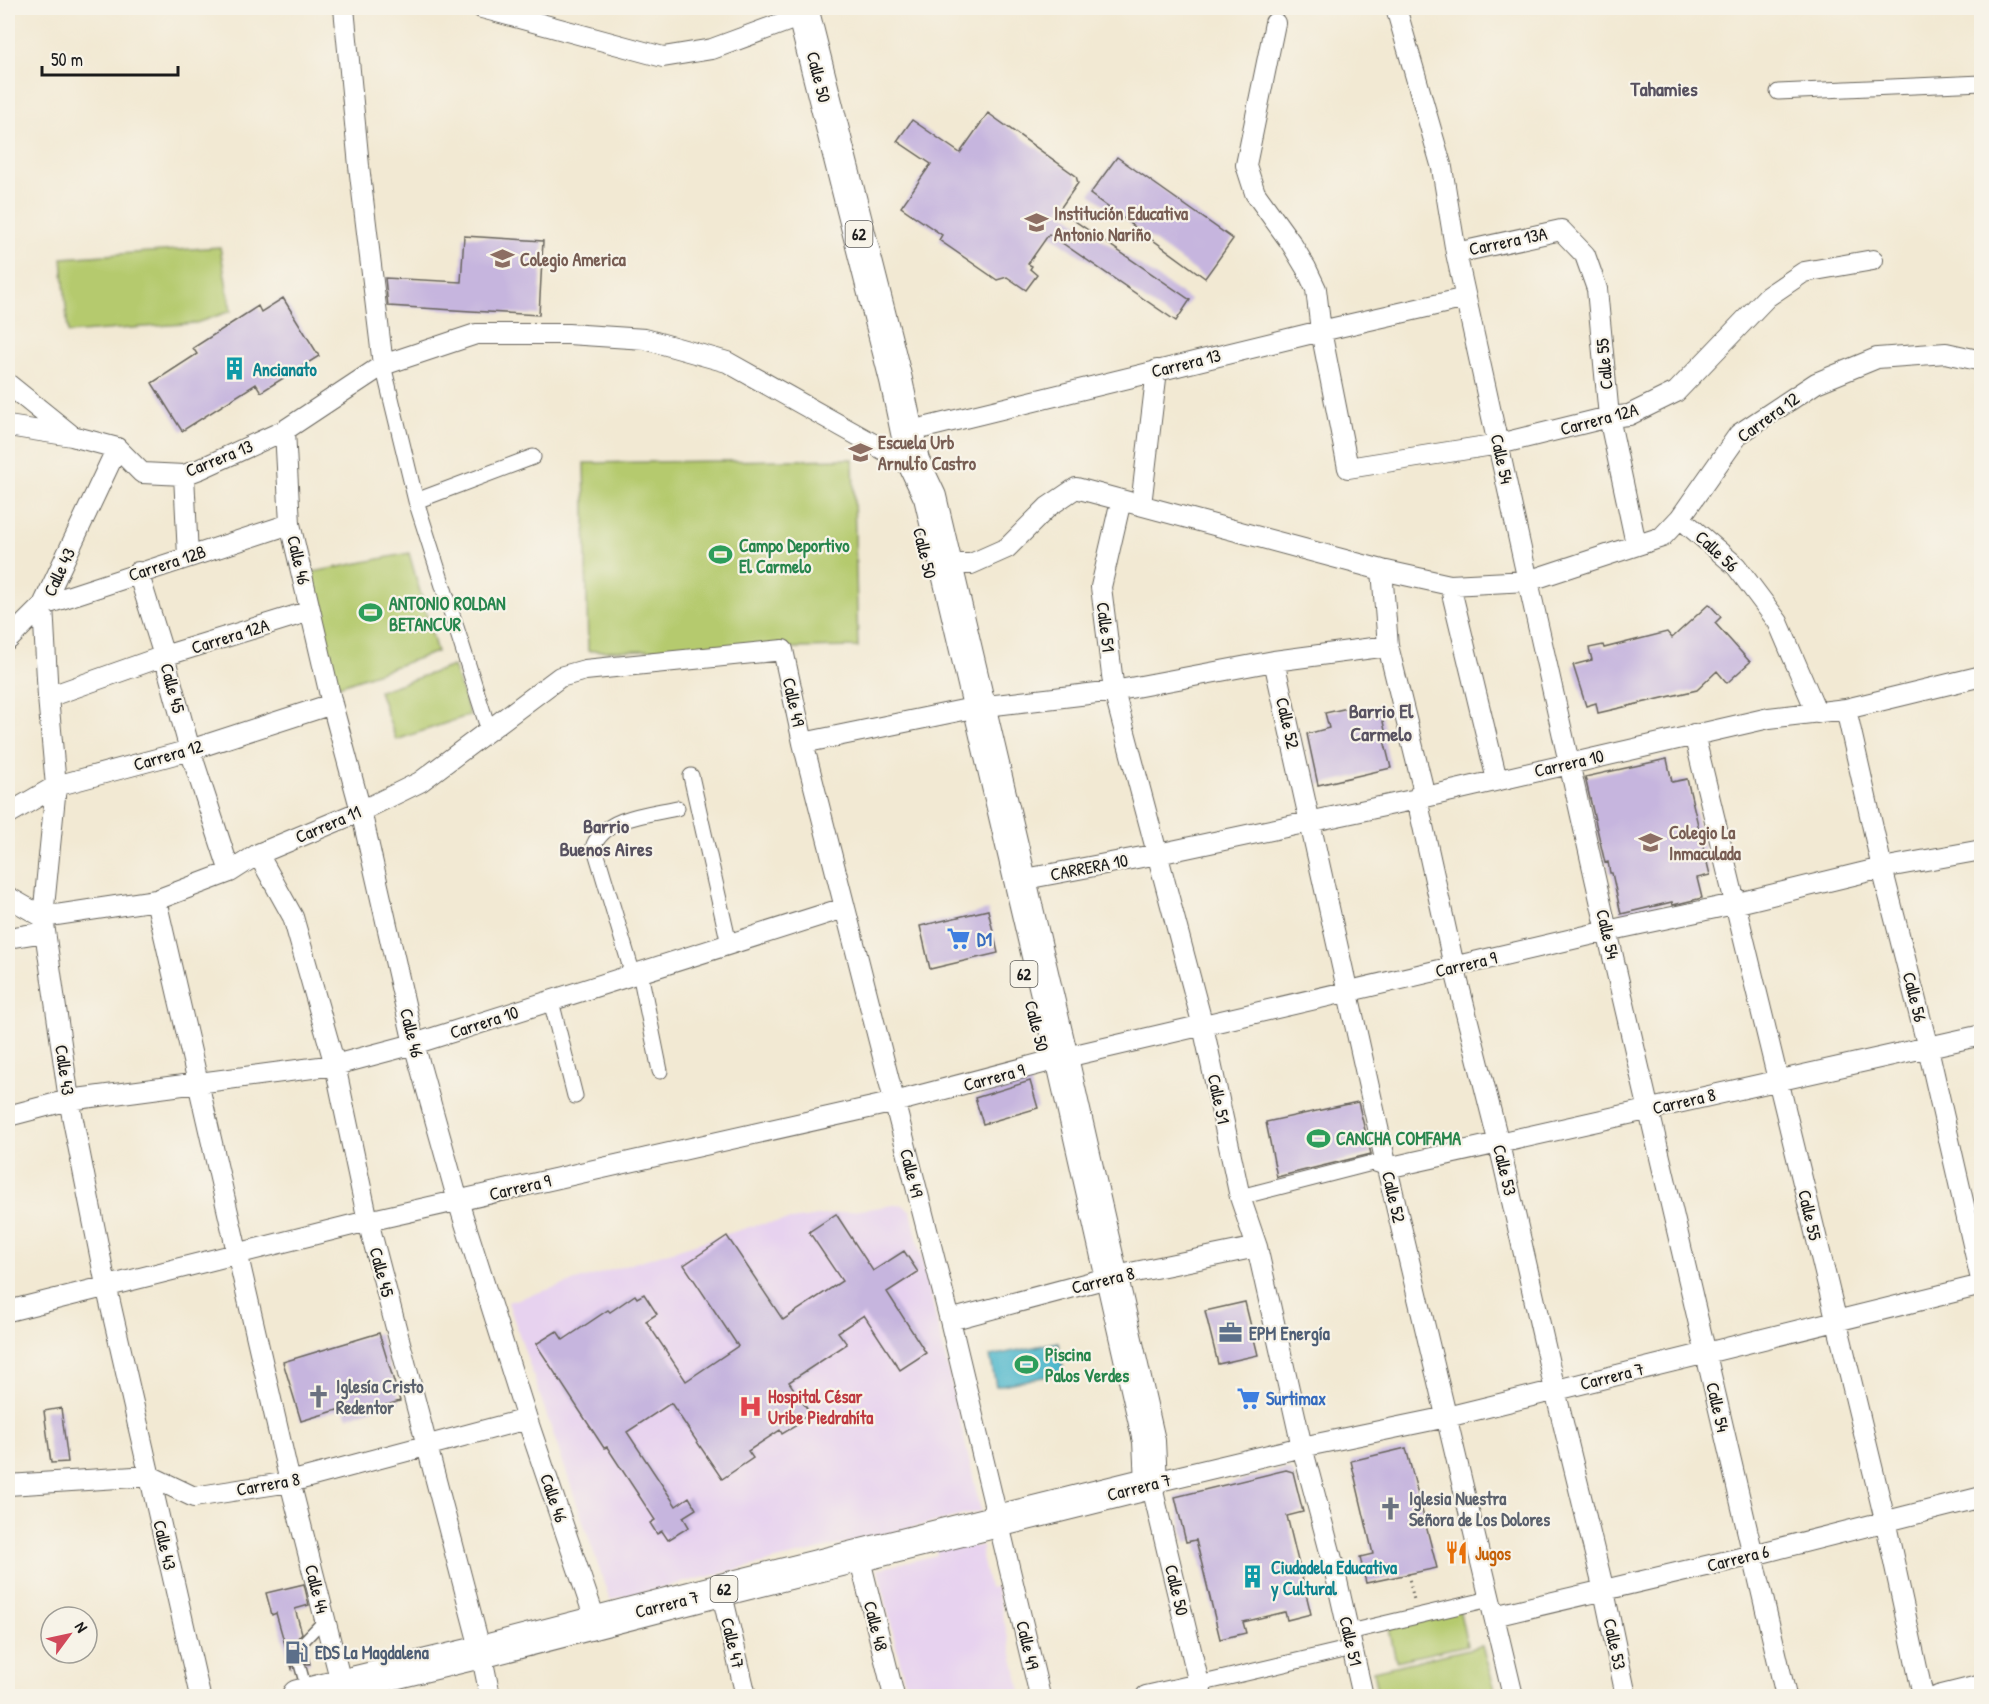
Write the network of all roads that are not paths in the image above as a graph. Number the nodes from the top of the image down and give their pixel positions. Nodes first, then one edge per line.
1 (344, 8) edge
2 (482, 8) edge
3 (1396, 8) edge
4 (803, 11) edge
5 (1275, 23) dead end
6 (1982, 83) edge
7 (1778, 92) dead end
8 (1560, 230) joint
9 (1456, 253) junction
10 (1873, 260) dead end
11 (1466, 298) junction
12 (1321, 331) junction
13 (1982, 361) edge
14 (383, 365) junction
15 (1157, 370) junction
16 (8, 384) edge
17 (1608, 417) junction
18 (8, 426) edge
19 (285, 430) junction
20 (72, 436) junction
21 (1499, 444) junction
22 (910, 446) junction
23 (117, 448) junction
24 (533, 458) dead end
25 (184, 475) junction
26 (1121, 500) junction
27 (416, 501) junction
28 (1141, 505) junction
29 (1680, 518) junction
30 (290, 524) junction
31 (1636, 544) junction
32 (188, 556) junction
33 (945, 564) junction
34 (1383, 570) junction
35 (138, 573) junction
36 (1528, 581) junction
37 (1450, 585) junction
38 (44, 604) junction
39 (310, 611) junction
40 (8, 640) edge
41 (1388, 646) junction
42 (783, 650) joint
43 (164, 656) junction
44 (1274, 661) junction
45 (1981, 680) edge
46 (1114, 691) junction
47 (48, 697) junction
48 (332, 704) junction
49 (969, 708) junction
50 (1845, 710) junction
51 (1817, 713) junction
52 (489, 731) junction
53 (1694, 734) junction
54 (803, 743) junction
55 (190, 750) junction
56 (1570, 763) junction
57 (691, 776) dead end
58 (1497, 780) junction
59 (56, 786) junction
60 (1417, 800) junction
61 (677, 807) dead end
62 (361, 811) junction
63 (8, 814) edge
64 (1310, 821) junction
65 (1982, 850) edge
66 (258, 854) junction
67 (1158, 854) junction
68 (1882, 868) junction
69 (230, 872) junction
70 (1020, 880) junction
71 (8, 897) edge
72 (156, 900) junction
73 (1734, 904) junction
74 (844, 908) junction
75 (44, 924) junction
76 (1607, 931) junction
77 (8, 938) edge
78 (729, 944) junction
79 (1454, 966) junction
80 (637, 974) junction
81 (1347, 993) junction
82 (551, 1001) junction
83 (1203, 1026) junction
84 (1982, 1035) edge
85 (414, 1044) junction
86 (1928, 1048) junction
87 (1054, 1060) junction
88 (335, 1065) junction
89 (660, 1071) dead end
90 (1778, 1080) junction
91 (198, 1082) junction
92 (575, 1096) dead end
93 (69, 1100) junction
94 (895, 1102) junction
95 (1650, 1109) junction
96 (8, 1116) edge
97 (1499, 1144) junction
98 (1388, 1168) junction
99 (1239, 1197) junction
100 (458, 1201) junction
101 (368, 1221) junction
102 (1257, 1247) junction
103 (237, 1253) junction
104 (1104, 1279) junction
105 (106, 1285) junction
106 (1982, 1285) edge
107 (8, 1311) edge
108 (950, 1320) junction
109 (1835, 1320) junction
110 (1705, 1352) junction
111 (1555, 1390) junction
112 (1447, 1417) junction
113 (526, 1419) junction
114 (428, 1446) junction
115 (1302, 1447) junction
116 (150, 1476) junction
117 (290, 1482) junction
118 (1151, 1483) junction
119 (8, 1485) edge
120 (1982, 1497) edge
121 (1885, 1520) junction
122 (998, 1522) junction
123 (1753, 1555) junction
124 (859, 1556) junction
125 (721, 1590) junction
126 (1604, 1591) junction
127 (1492, 1607) junction
128 (325, 1619) junction
129 (596, 1622) junction
130 (1351, 1640) junction
131 (304, 1641) dead end
132 (481, 1652) junction
133 (1982, 1685) edge
134 (302, 1686) edge
135 (1200, 1690) edge
136 (343, 1691) edge
137 (200, 1696) edge
138 (490, 1696) edge
139 (746, 1696) edge
140 (894, 1696) edge
141 (1040, 1696) edge
142 (1146, 1696) edge
143 (1363, 1696) edge
144 (1513, 1696) edge
145 (1626, 1696) edge
146 (1786, 1696) edge
147 (1923, 1696) edge
148 (1938, 1696) edge

1 - 14 street
2 - 4 street
3 - 9 street, Calle 54
4 - 22 main road, Calle 50 / 62
5 - 12 street
6 - 7 street
8 - 9 street, Carrera 13A
8 - 17 street, Calle 55
9 - 11 street, Calle 54
10 - 17 street, Carrera 12A
11 - 12 street, Carrera 13
11 - 21 street, Calle 54
12 - 15 street, Carrera 13
12 - 21 street, Carrera 12A
13 - 29 street, Carrera 12
14 - 19 street, Carrera 13
14 - 22 street, Carrera 13
14 - 27 street
15 - 22 street, Carrera 13
15 - 28 street
16 - 20 street
17 - 21 street, Carrera 12A
17 - 31 street, Calle 55
18 - 20 street
19 - 25 street, Carrera 13
19 - 30 street, Calle 46
20 - 23 street
21 - 36 street, Calle 54
22 - 33 main road, Calle 50 / 62
22 - 49 main road, Calle 50 / 62
23 - 25 street, Carrera 13
23 - 38 street, Calle 43
24 - 27 street
25 - 32 street
26 - 28 street, Carrera 12
26 - 33 street, Carrera 12
26 - 46 street, Calle 51
27 - 52 street
28 - 34 street, Carrera 12
29 - 31 street, Carrera 12
29 - 51 street, Calle 56
30 - 32 street, Carrera 12B
30 - 39 street, Calle 46
31 - 36 street, Carrera 12
32 - 35 street, Carrera 12B
33 - 49 main road, Calle 50 / 62
34 - 37 street, Carrera 12
34 - 41 street, Calle 53
35 - 38 street, Carrera 12B
35 - 43 street, Calle 45
36 - 37 street, Carrera 12
36 - 56 street, Calle 54
37 - 58 street
38 - 40 street
38 - 47 street, Calle 43
39 - 43 street, Carrera 12A
39 - 48 street, Calle 46
41 - 44 street
41 - 60 street, Calle 53
42 - 52 street, Carrera 11
42 - 54 street, Calle 49
43 - 47 street, Carrera 12A
43 - 55 street, Calle 45
44 - 46 street
44 - 64 street, Calle 52
45 - 50 street, Carrera 10
46 - 49 street
46 - 67 street, Calle 51
47 - 59 street, Calle 43
48 - 55 street, Carrera 12
48 - 62 street, Calle 46
49 - 54 street
49 - 70 main road, Calle 50 / 62
49 - 87 main road, Calle 50 / 62
50 - 51 street, Carrera 10
50 - 68 street, Calle 56
51 - 53 street, Carrera 10
52 - 62 street, Carrera 11
53 - 56 street, Carrera 10
53 - 73 street, Calle 55
54 - 74 street, Calle 49
55 - 59 street, Carrera 12
55 - 69 street, Calle 45
56 - 58 street, Carrera 10
56 - 76 street, Calle 54
57 - 78 street
58 - 60 street, Carrera 10
59 - 63 street, Carrera 12
59 - 75 street, Calle 43
60 - 64 street, Carrera 10
60 - 79 street, Calle 53
61 - 80 street
62 - 66 street, Carrera 11
62 - 85 street, Calle 46
64 - 67 street, Carrera 10
64 - 81 street, Calle 52
65 - 68 street, Carrera 9
66 - 69 street, Carrera 11
66 - 88 street, Calle 45
67 - 70 street, CARRERA 10
67 - 83 street, Calle 51
68 - 73 street, Carrera 9
68 - 86 street, Calle 56
69 - 72 street, Carrera 11
70 - 87 main road, Calle 50 / 62
71 - 75 street
72 - 75 street, Carrera 11
72 - 91 street, Calle 44
73 - 76 street, Carrera 9
73 - 90 street, Calle 55
74 - 78 street, Carrera 10
74 - 94 street, Calle 49
75 - 77 street, Carrera 11
75 - 93 street, Calle 43
76 - 79 street, Carrera 9
76 - 95 street, Calle 54
78 - 80 street, Carrera 10
79 - 81 street, Carrera 9
79 - 97 street, Calle 53
80 - 82 street, Carrera 10
80 - 89 street
81 - 83 street, Carrera 9
81 - 98 street, Calle 52
82 - 85 street, Carrera 10
82 - 92 street
83 - 87 street, Carrera 9
83 - 99 street, Calle 51
84 - 86 street, Carrera 8
85 - 88 street, Carrera 10
85 - 100 street, Calle 46
86 - 90 street, Carrera 8
86 - 106 street, Calle 56
87 - 94 street, Carrera 9
87 - 104 main road, Calle 50 / 62
88 - 91 street, Carrera 10
88 - 101 street, Calle 45
90 - 95 street, Carrera 8
90 - 109 street, Calle 55
91 - 93 street, Carrera 10
91 - 103 street, Calle 44
93 - 96 street, Carrera 10
93 - 105 street, Calle 43
94 - 100 street, Carrera 9
94 - 108 street, Calle 49
95 - 97 street, Carrera 8
95 - 110 street, Calle 54
97 - 98 street, Carrera 8
97 - 111 street, Calle 53
98 - 99 street
98 - 112 street, Calle 52
99 - 102 street, Calle 51
100 - 101 street, Carrera 9
100 - 113 street, Calle 46
101 - 103 street, Carrera 9
101 - 114 street, Calle 45
102 - 104 street, Carrera 8
102 - 115 street, Calle 51
103 - 105 street, Carrera 9
103 - 117 street, Calle 44
104 - 108 street, Carrera 8
104 - 118 main road, Calle 50 / 62
105 - 107 street, Carrera 9
105 - 116 street, Calle 43
106 - 109 street, Carrera 7
108 - 122 street, Calle 49
109 - 110 street, Carrera 7
109 - 121 street, Calle 55
110 - 111 street, Carrera 7
110 - 123 street, Calle 54
111 - 112 street, Carrera 7
111 - 126 street, Calle 53
112 - 115 street, Carrera 7
112 - 127 street, Calle 52
113 - 114 street, Carrera 8
113 - 129 street, Calle 46
114 - 117 street, Carrera 8
114 - 132 street, Calle 45
115 - 118 street, Carrera 7
115 - 130 street, Calle 51
116 - 117 street, Carrera 8
116 - 119 street, Carrera 8
116 - 137 street, Calle 43
117 - 128 street, Calle 44
118 - 122 main road, Carrera 7 / 62
118 - 135 street, Calle 50
120 - 121 street, Carrera 6
121 - 123 street, Carrera 6
121 - 147 street, Calle 55
122 - 124 main road, Carrera 7 / 62
122 - 141 street, Calle 49
123 - 126 street, Carrera 6
123 - 146 street, Calle 54
124 - 125 main road, Carrera 7 / 62
124 - 140 street, Calle 48
125 - 129 main road, Carrera 7 / 62
125 - 139 street, Calle 47
126 - 127 street, Carrera 6
126 - 145 street, Calle 53
127 - 130 street, Carrera 6
127 - 144 street, Calle 52
128 - 131 lane
128 - 136 street, Calle 44
129 - 132 main road, Carrera 7 / 62
130 - 135 street, Carrera 6
130 - 143 street, Calle 51
132 - 136 main road, Carrera 7 / 62
132 - 138 street, Calle 45
133 - 148 street
134 - 136 main road, Carrera 7 / 62
135 - 142 street, Carrera 6

